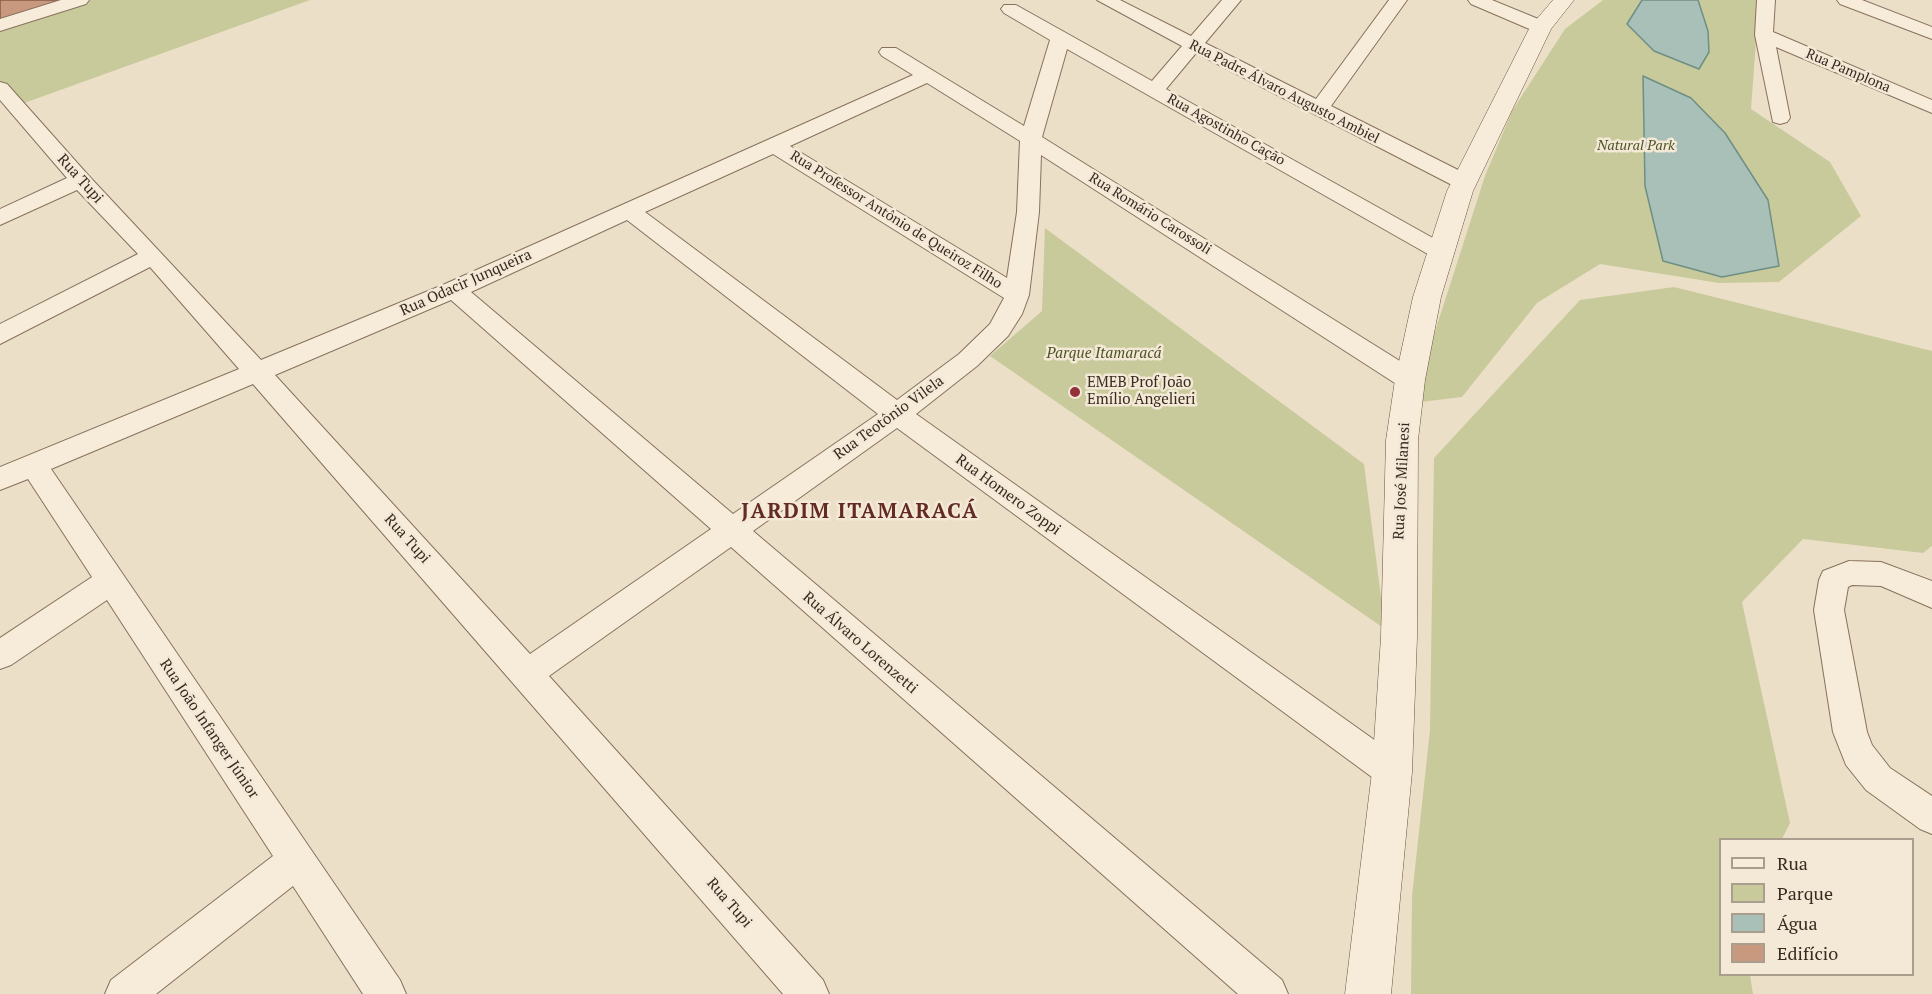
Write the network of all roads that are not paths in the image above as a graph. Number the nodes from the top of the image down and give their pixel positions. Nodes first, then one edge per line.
1 (80, 0) edge
2 (1106, 0) edge
3 (1232, 0) edge
4 (1398, 0) edge
5 (1477, 0) edge
6 (1564, 0) edge
7 (1766, 0) edge
8 (1846, 0) edge
9 (1010, 9) dead end
10 (0, 25) edge
11 (1541, 27) junction
12 (1932, 33) edge
13 (1764, 35) junction
14 (1060, 39) junction
15 (1192, 46) junction
16 (889, 52) dead end
17 (927, 76) junction
18 (1155, 90) junction
19 (5, 102) edge
20 (1932, 106) edge
21 (1319, 108) junction
22 (1780, 118) dead end
23 (1031, 139) junction
24 (775, 146) junction
25 (80, 180) junction
26 (1464, 182) junction
27 (629, 211) junction
28 (0, 218) edge
29 (1441, 252) junction
30 (153, 256) junction
31 (1024, 256) junction
32 (977, 270) junction
33 (454, 290) junction
34 (1017, 295) junction
35 (0, 335) edge
36 (258, 372) junction
37 (1410, 380) junction
38 (897, 414) junction
39 (33, 464) junction
40 (0, 479) edge
41 (731, 531) junction
42 (110, 581) junction
43 (1932, 595) edge
44 (0, 655) edge
45 (527, 674) junction
46 (1392, 772) junction
47 (1932, 817) edge
48 (296, 861) junction
49 (125, 994) edge
50 (386, 994) edge
51 (809, 994) edge
52 (1268, 994) edge
53 (1368, 994) edge

1 - 10 street
2 - 15 street, Rua Padre Álvaro Augusto Ambiel
3 - 15 street
4 - 21 street
5 - 11 street
6 - 11 street, Rua José Milanesi
7 - 13 street
8 - 12 street
9 - 14 street, Rua Agostinho Cação
11 - 26 street, Rua José Milanesi
13 - 20 street, Rua Pamplona
13 - 22 street
14 - 18 street, Rua Agostinho Cação
14 - 23 street, Rua Teotônio Vilela
15 - 18 street
15 - 21 street, Rua Padre Álvaro Augusto Ambiel
16 - 17 street, Rua Romário Carossoli
17 - 23 street, Rua Romário Carossoli
17 - 24 street, Rua Odacir Junqueira
18 - 29 street, Rua Agostinho Cação
19 - 25 street, Rua Tupi
21 - 26 street, Rua Padre Álvaro Augusto Ambiel
23 - 31 street, Rua Teotônio Vilela
23 - 37 street, Rua Romário Carossoli
24 - 27 street, Rua Odacir Junqueira
24 - 32 street, Rua Professor Antônio de Queiroz Filho
25 - 28 street
25 - 30 street, Rua Tupi
26 - 29 street, Rua José Milanesi
27 - 33 street, Rua Odacir Junqueira
27 - 38 street, Rua Homero Zoppi
29 - 37 street, Rua José Milanesi
30 - 35 street
30 - 36 street, Rua Tupi
31 - 32 street
31 - 34 street, Rua Teotônio Vilela
32 - 34 street, Rua Professor Antônio de Queiroz Filho
33 - 36 street, Rua Odacir Junqueira
33 - 41 street, Rua Álvaro Lorenzetti
34 - 38 street, Rua Teotônio Vilela
36 - 39 street, Rua Odacir Junqueira
36 - 45 street, Rua Tupi
37 - 46 street, Rua José Milanesi
38 - 41 street, Rua Teotônio Vilela
38 - 46 street, Rua Homero Zoppi
39 - 40 street, Rua Odacir Junqueira
39 - 42 street, Rua João Infanger Júnior
41 - 45 street, Rua Teotônio Vilela
41 - 52 street, Rua Álvaro Lorenzetti
42 - 44 street
42 - 48 street, Rua João Infanger Júnior
43 - 47 street
45 - 51 street, Rua Tupi
46 - 53 street, Rua José Milanesi
48 - 49 street
48 - 50 street, Rua João Infanger Júnior

